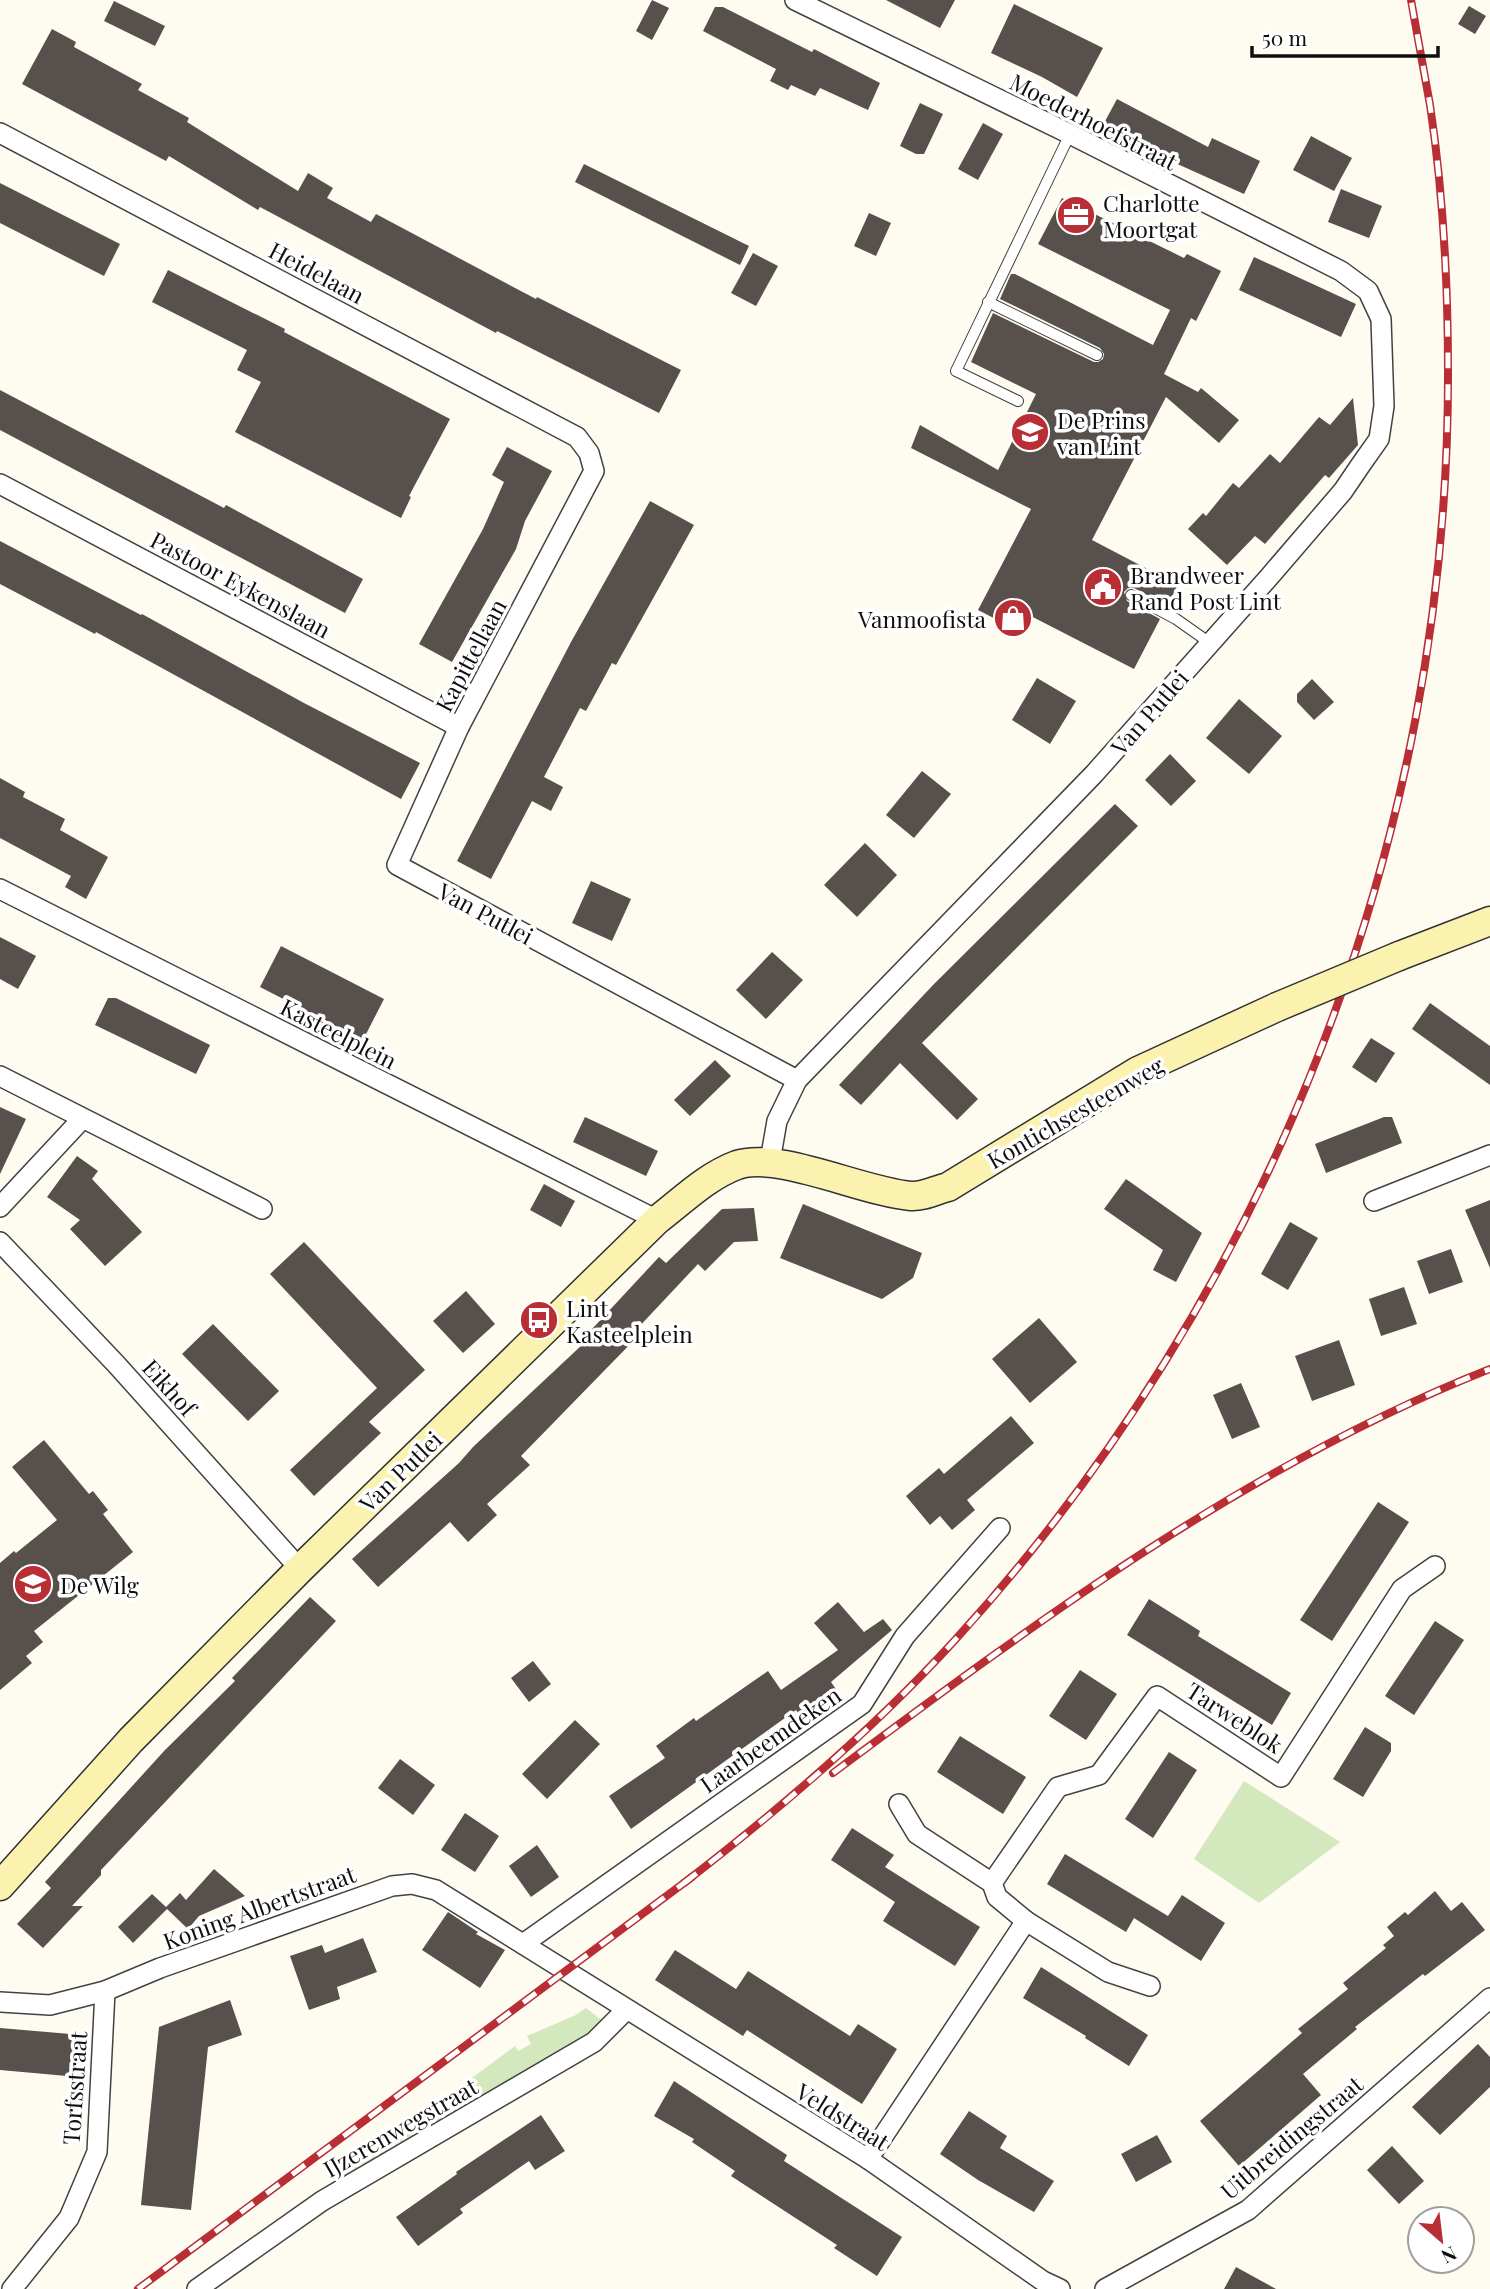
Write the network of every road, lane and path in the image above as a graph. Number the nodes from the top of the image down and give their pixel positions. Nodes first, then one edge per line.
1 (795, 0) edge
2 (0, 133) edge
3 (1070, 134) junction
4 (1368, 291) joint
5 (988, 302) junction
6 (1097, 355) dead end
7 (1018, 401) dead end
8 (594, 471) joint
9 (0, 484) edge
10 (1131, 595) dead end
11 (1210, 643) junction
12 (459, 727) junction
13 (397, 865) joint
14 (0, 889) edge
15 (1490, 921) edge
16 (0, 1076) edge
17 (797, 1080) junction
18 (82, 1119) junction
19 (1490, 1155) edge
20 (770, 1161) junction
21 (1374, 1201) dead end
22 (0, 1207) edge
23 (262, 1209) dead end
24 (657, 1220) junction
25 (0, 1242) edge
26 (1000, 1528) dead end
27 (1435, 1566) dead end
28 (300, 1569) junction
29 (899, 1804) dead end
30 (992, 1884) junction
31 (0, 1886) edge
32 (1026, 1921) junction
33 (523, 1944) junction
34 (1150, 1986) dead end
35 (596, 1990) joint
36 (105, 1991) junction
37 (1490, 1998) edge
38 (0, 2002) edge
39 (626, 2010) junction
40 (868, 2159) junction
41 (1047, 2286) edge
42 (12, 2289) edge
43 (197, 2289) edge
44 (1105, 2289) edge

1 - 3 street, Moederhoefstraat
2 - 8 street, Heidelaan
3 - 4 street, Moederhoefstraat
3 - 5 lane
4 - 11 street, Van Putlei
5 - 6 lane
5 - 7 lane
8 - 12 street, Kapittellaan
9 - 12 street, Pastoor Eykenslaan
10 - 11 lane
11 - 17 street, Van Putlei
12 - 13 street, Kapittellaan
13 - 17 street, Van Putlei
14 - 24 street, Kasteelplein
15 - 20 street, Kontichsesteenweg, bridge
16 - 18 street
17 - 20 street, Van Putlei
18 - 22 street
18 - 23 street
19 - 21 street
20 - 24 street, Van Putlei
24 - 28 street, Van Putlei
25 - 28 street, Eikhof
26 - 33 street, Laarbeemdeken
27 - 30 street, Tarweblok
28 - 31 street, Van Putlei
29 - 30 street
30 - 32 street
32 - 34 street
32 - 40 street
33 - 35 street, Koning Albertstraat
33 - 36 street, Koning Albertstraat
35 - 39 street, Veldstraat
36 - 38 street, Koning Albertstraat
36 - 42 street, Torfsstraat
37 - 44 street, Uitbreidingstraat
39 - 40 street, Veldstraat
39 - 43 street, IJzerenwegstraat
40 - 41 street, Veldstraat

